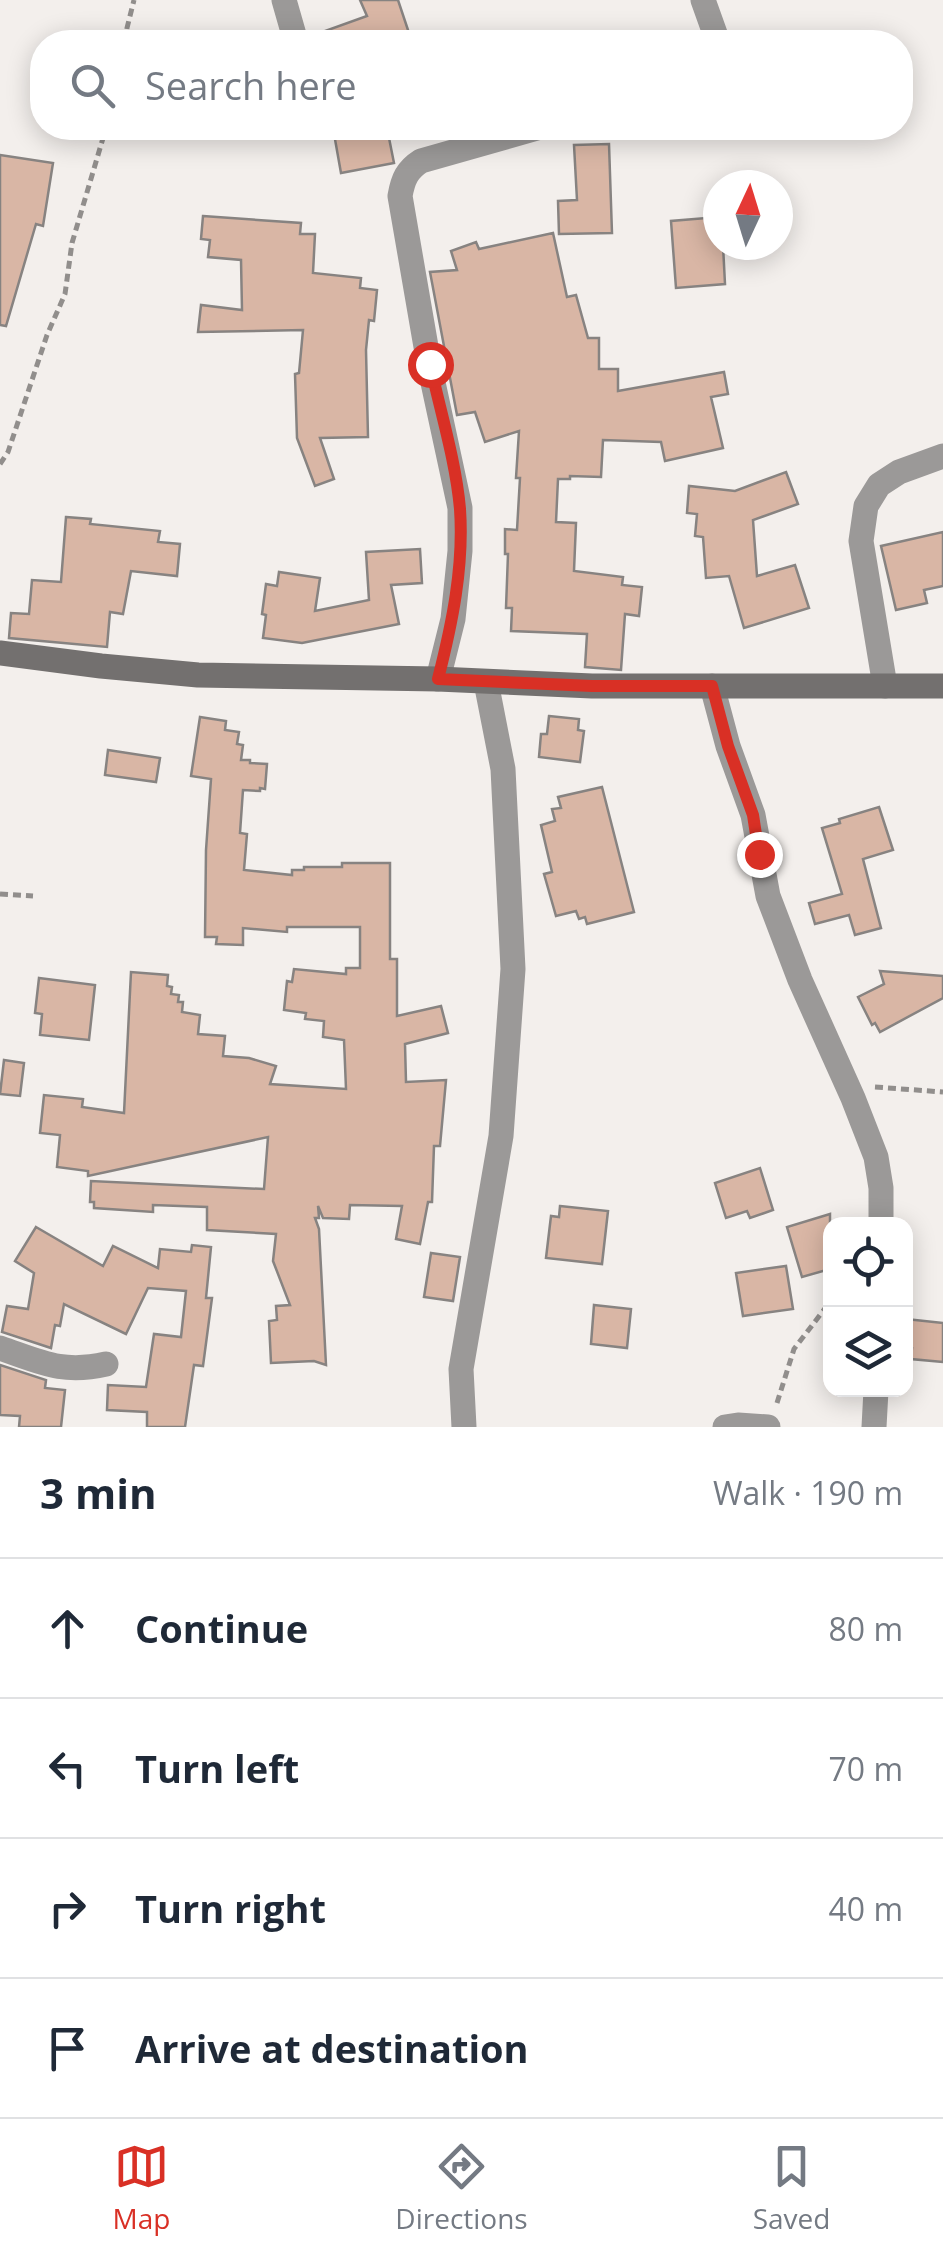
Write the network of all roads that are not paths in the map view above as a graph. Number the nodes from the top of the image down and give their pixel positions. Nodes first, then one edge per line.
1 (284, 0) edge
2 (702, 0) edge
3 (293, 30) edge
4 (713, 30) edge
5 (495, 140) edge
6 (943, 456) edge
7 (0, 653) edge
8 (438, 679) junction
9 (486, 682) junction
10 (712, 686) junction
11 (885, 686) junction
12 (943, 686) edge
13 (881, 1217) edge
14 (0, 1348) edge
15 (106, 1364) dead end
16 (876, 1397) edge
17 (771, 1420) edge
18 (464, 1427) edge
19 (725, 1427) edge
20 (874, 1427) edge

1 - 3 street
2 - 4 street
5 - 8 street
6 - 11 street
7 - 8 main road
8 - 9 main road
9 - 10 main road
9 - 18 street
10 - 11 main road
10 - 13 street
11 - 12 main road
14 - 15 street
16 - 20 street
17 - 19 street

